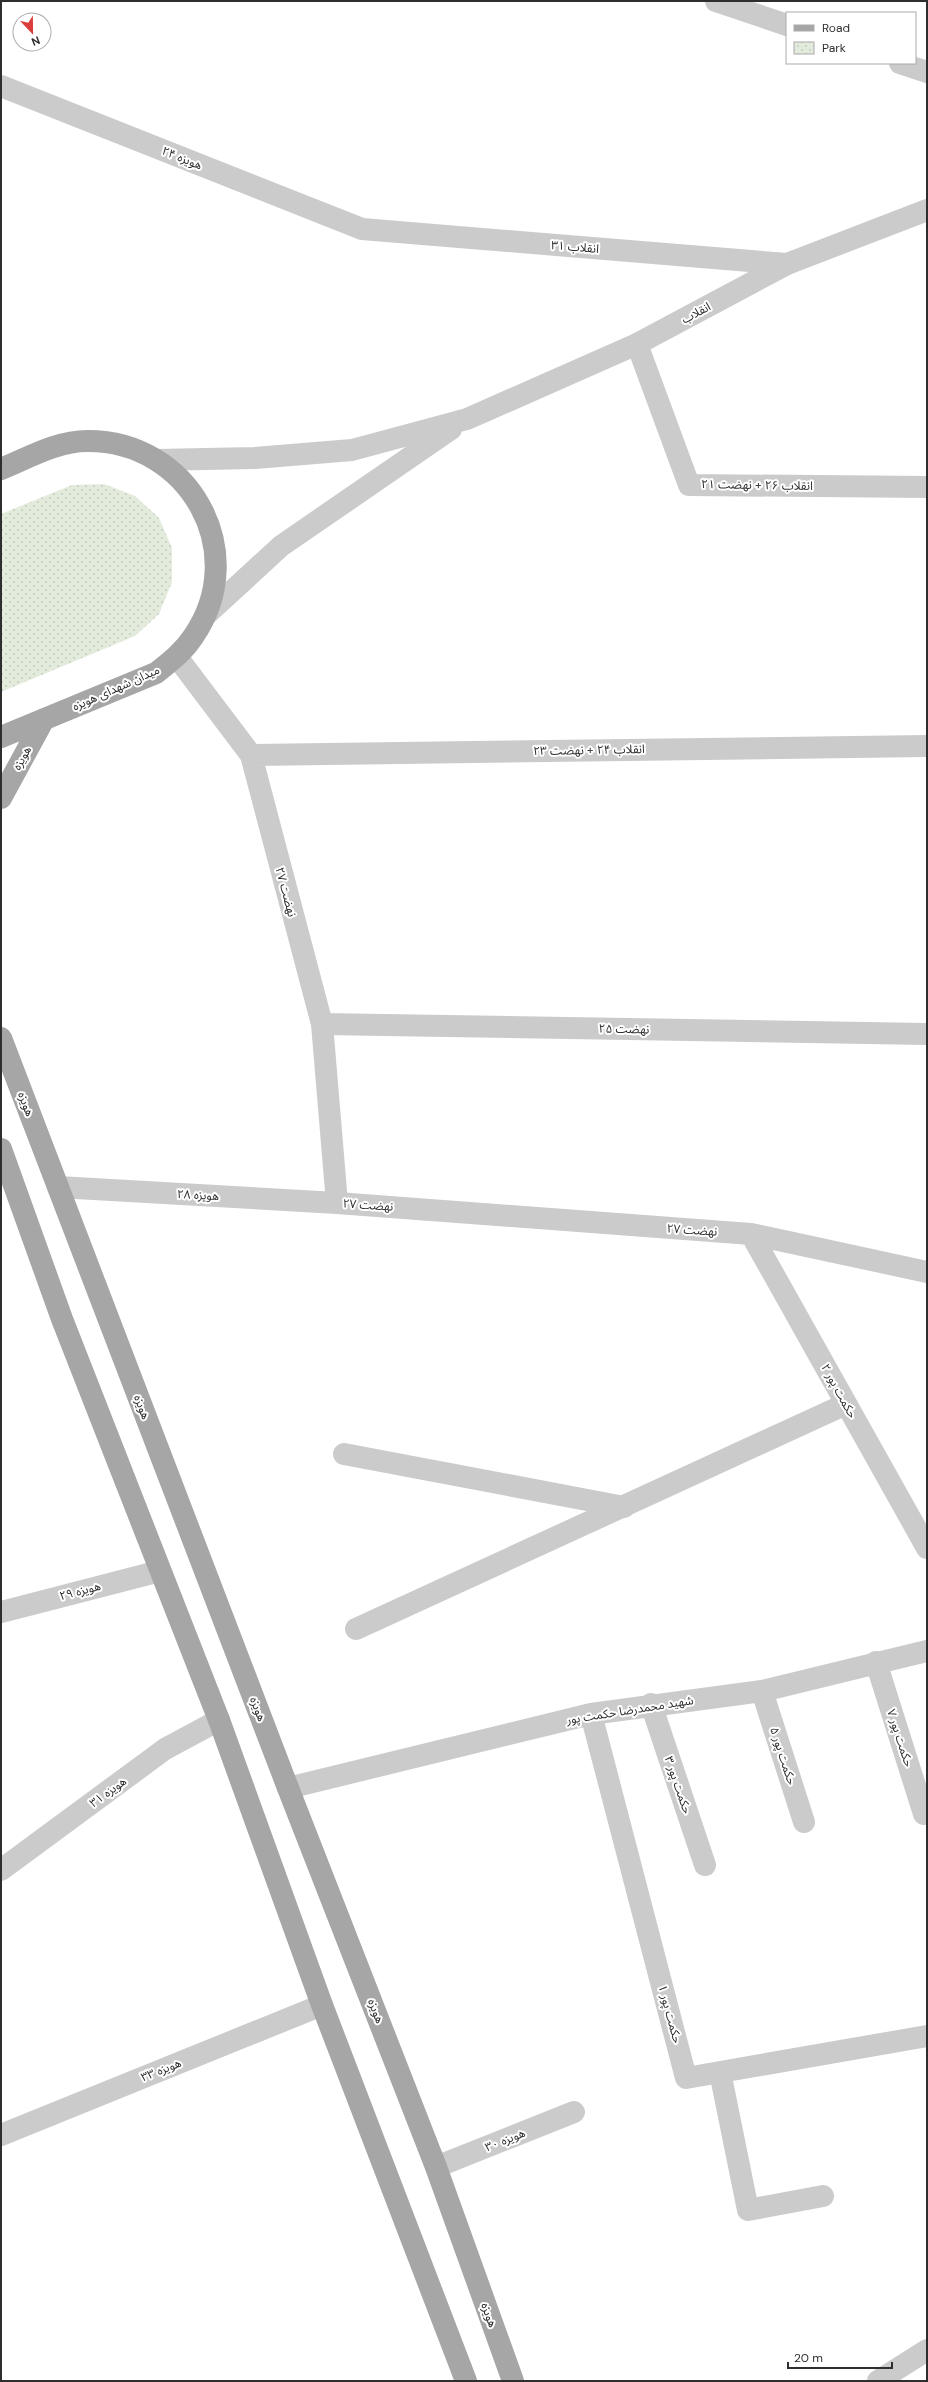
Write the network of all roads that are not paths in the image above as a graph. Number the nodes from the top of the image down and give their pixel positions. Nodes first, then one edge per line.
1 (716, 1) edge
2 (786, 25) edge
3 (903, 64) edge
4 (927, 72) edge
5 (1, 86) edge
6 (927, 210) edge
7 (362, 229) joint
8 (787, 264) junction
9 (637, 344) junction
10 (467, 419) junction
11 (157, 460) junction
12 (1, 469) edge
13 (927, 487) edge
14 (206, 615) junction
15 (177, 657) junction
16 (44, 719) junction
17 (1, 737) edge
18 (927, 746) edge
19 (251, 755) junction
20 (1, 798) edge
21 (322, 1024) junction
22 (927, 1034) edge
23 (1, 1038) edge
24 (1, 1149) edge
25 (58, 1187) junction
26 (337, 1203) junction
27 (750, 1234) junction
28 (927, 1272) edge
29 (846, 1404) junction
30 (344, 1454) dead end
31 (624, 1507) junction
32 (927, 1548) edge
33 (160, 1571) junction
34 (1, 1612) edge
35 (356, 1629) dead end
36 (927, 1651) edge
37 (876, 1662) junction
38 (762, 1690) junction
39 (651, 1704) junction
40 (591, 1714) junction
41 (219, 1720) junction
42 (288, 1788) junction
43 (924, 1814) dead end
44 (804, 1822) dead end
45 (705, 1865) dead end
46 (1, 1870) edge
47 (322, 2005) junction
48 (927, 2036) edge
49 (720, 2072) junction
50 (574, 2112) dead end
51 (1, 2135) edge
52 (436, 2167) junction
53 (823, 2196) dead end
54 (927, 2350) edge
55 (466, 2381) edge
56 (513, 2381) edge
57 (878, 2381) edge

1 - 2 street
3 - 4 street
5 - 7 street, هویزه ۲۴
6 - 8 street, انقلاب
7 - 8 street, انقلاب ۳۱
8 - 9 street, انقلاب
9 - 10 street, انقلاب
9 - 13 street, انقلاب ۲۶ + نهضت ۲۱
10 - 11 street
10 - 14 street
11 - 12 main road, میدان شهدای هویزه
11 - 14 main road, میدان شهدای هویزه
14 - 15 main road, میدان شهدای هویزه
15 - 16 main road, میدان شهدای هویزه
15 - 19 street, نهضت ۲۷
16 - 17 main road, میدان شهدای هویزه
16 - 20 main road, هویزه
18 - 19 street, انقلاب ۲۴ + نهضت ۲۳
19 - 21 street, نهضت ۲۷
21 - 22 street, نهضت ۲۵
21 - 26 street, نهضت ۲۷
23 - 25 main road, هویزه
24 - 33 main road
25 - 26 street, هویزه ۲۸
25 - 42 main road, هویزه
26 - 27 street, نهضت ۲۷
27 - 28 street, نهضت ۲۷
27 - 29 street, حکمت پور ۲
29 - 31 street
29 - 32 street, حکمت پور ۲
30 - 31 street
31 - 35 street
33 - 34 street, هویزه ۲۹
33 - 41 main road
36 - 37 street, شهید محمدرضا حکمت پور
37 - 38 street, شهید محمدرضا حکمت پور
37 - 43 street, حکمت پور ۷
38 - 39 street, شهید محمدرضا حکمت پور
38 - 44 street, حکمت پور ۵
39 - 40 street, شهید محمدرضا حکمت پور
39 - 45 street, حکمت پور ۳
40 - 42 street, شهید محمدرضا حکمت پور
40 - 49 street, حکمت پور ۱
41 - 46 street, هویزه ۳۱
41 - 47 main road
42 - 52 main road, هویزه
47 - 51 street, هویزه ۳۳
47 - 55 main road
48 - 49 street, حکمت پور ۱
49 - 53 street
50 - 52 street, هویزه ۳۰
52 - 56 main road, هویزه
54 - 57 street

